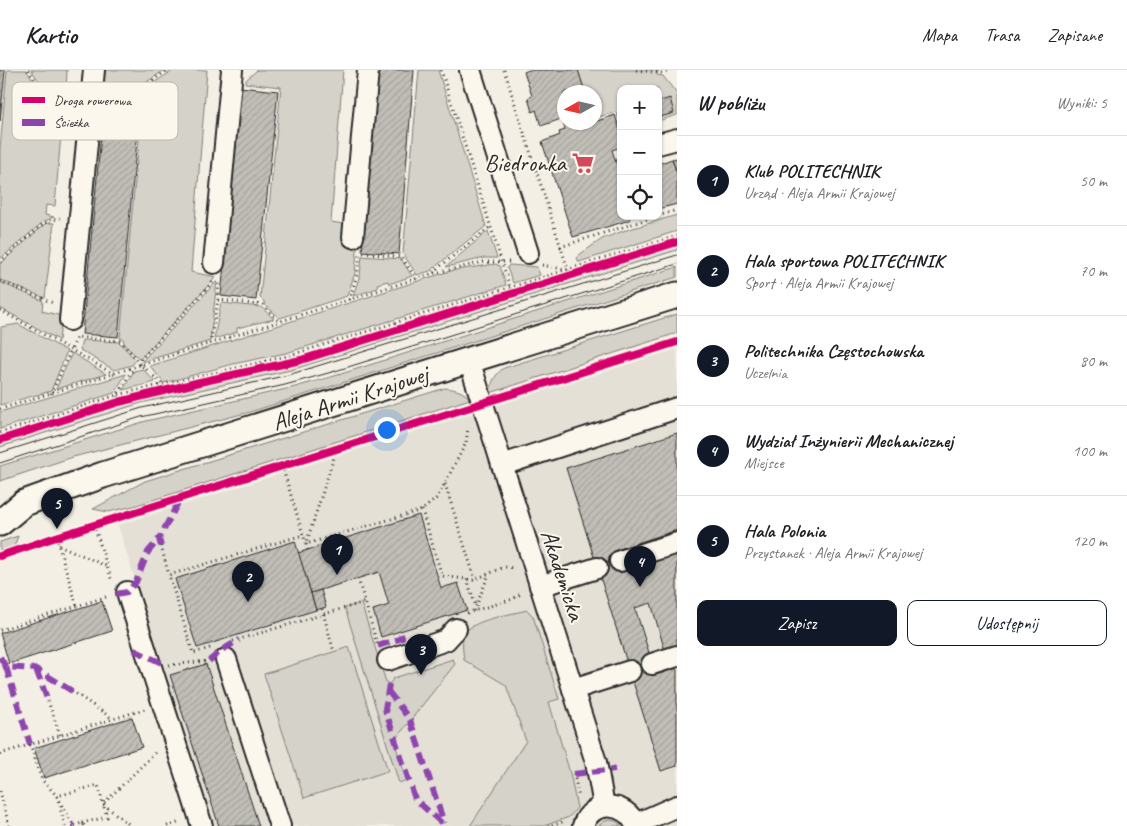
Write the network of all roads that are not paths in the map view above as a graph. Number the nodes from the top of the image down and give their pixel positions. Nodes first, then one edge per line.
1 (232, 70) edge
2 (368, 70) edge
3 (470, 70) edge
4 (677, 139) edge
5 (88, 140) edge
6 (662, 143) edge
7 (356, 245) road end
8 (530, 261) road end
9 (214, 263) dead end
10 (677, 295) edge
11 (71, 315) road end
12 (469, 360) junction
13 (677, 408) edge
14 (502, 465) junction
15 (12, 502) edge
16 (0, 523) edge
17 (677, 543) edge
18 (620, 561) dead end
19 (597, 568) dead end
20 (532, 586) junction
21 (122, 593) road end
22 (460, 621) road end
23 (222, 650) road end
24 (383, 653) road end
25 (677, 656) edge
26 (652, 664) dead end
27 (630, 671) dead end
28 (573, 689) junction
29 (604, 806) junction
30 (677, 806) edge
31 (636, 825) edge
32 (202, 826) edge
33 (280, 826) edge
34 (583, 826) edge

1 - 9 street
2 - 7 street
3 - 8 street
4 - 6 street
5 - 11 street
10 - 12 main road, Aleja Armii Krajowej
12 - 14 street, Akademicka
12 - 15 main road, Aleja Armii Krajowej
13 - 14 street
14 - 20 street, Akademicka
15 - 16 main road, Aleja Armii Krajowej
17 - 18 street
19 - 20 street
20 - 28 street, Akademicka
21 - 32 street
22 - 24 street
23 - 33 street
25 - 26 street
27 - 28 street
28 - 29 street, Akademicka
29 - 31 street
29 - 34 street
30 - 31 street

